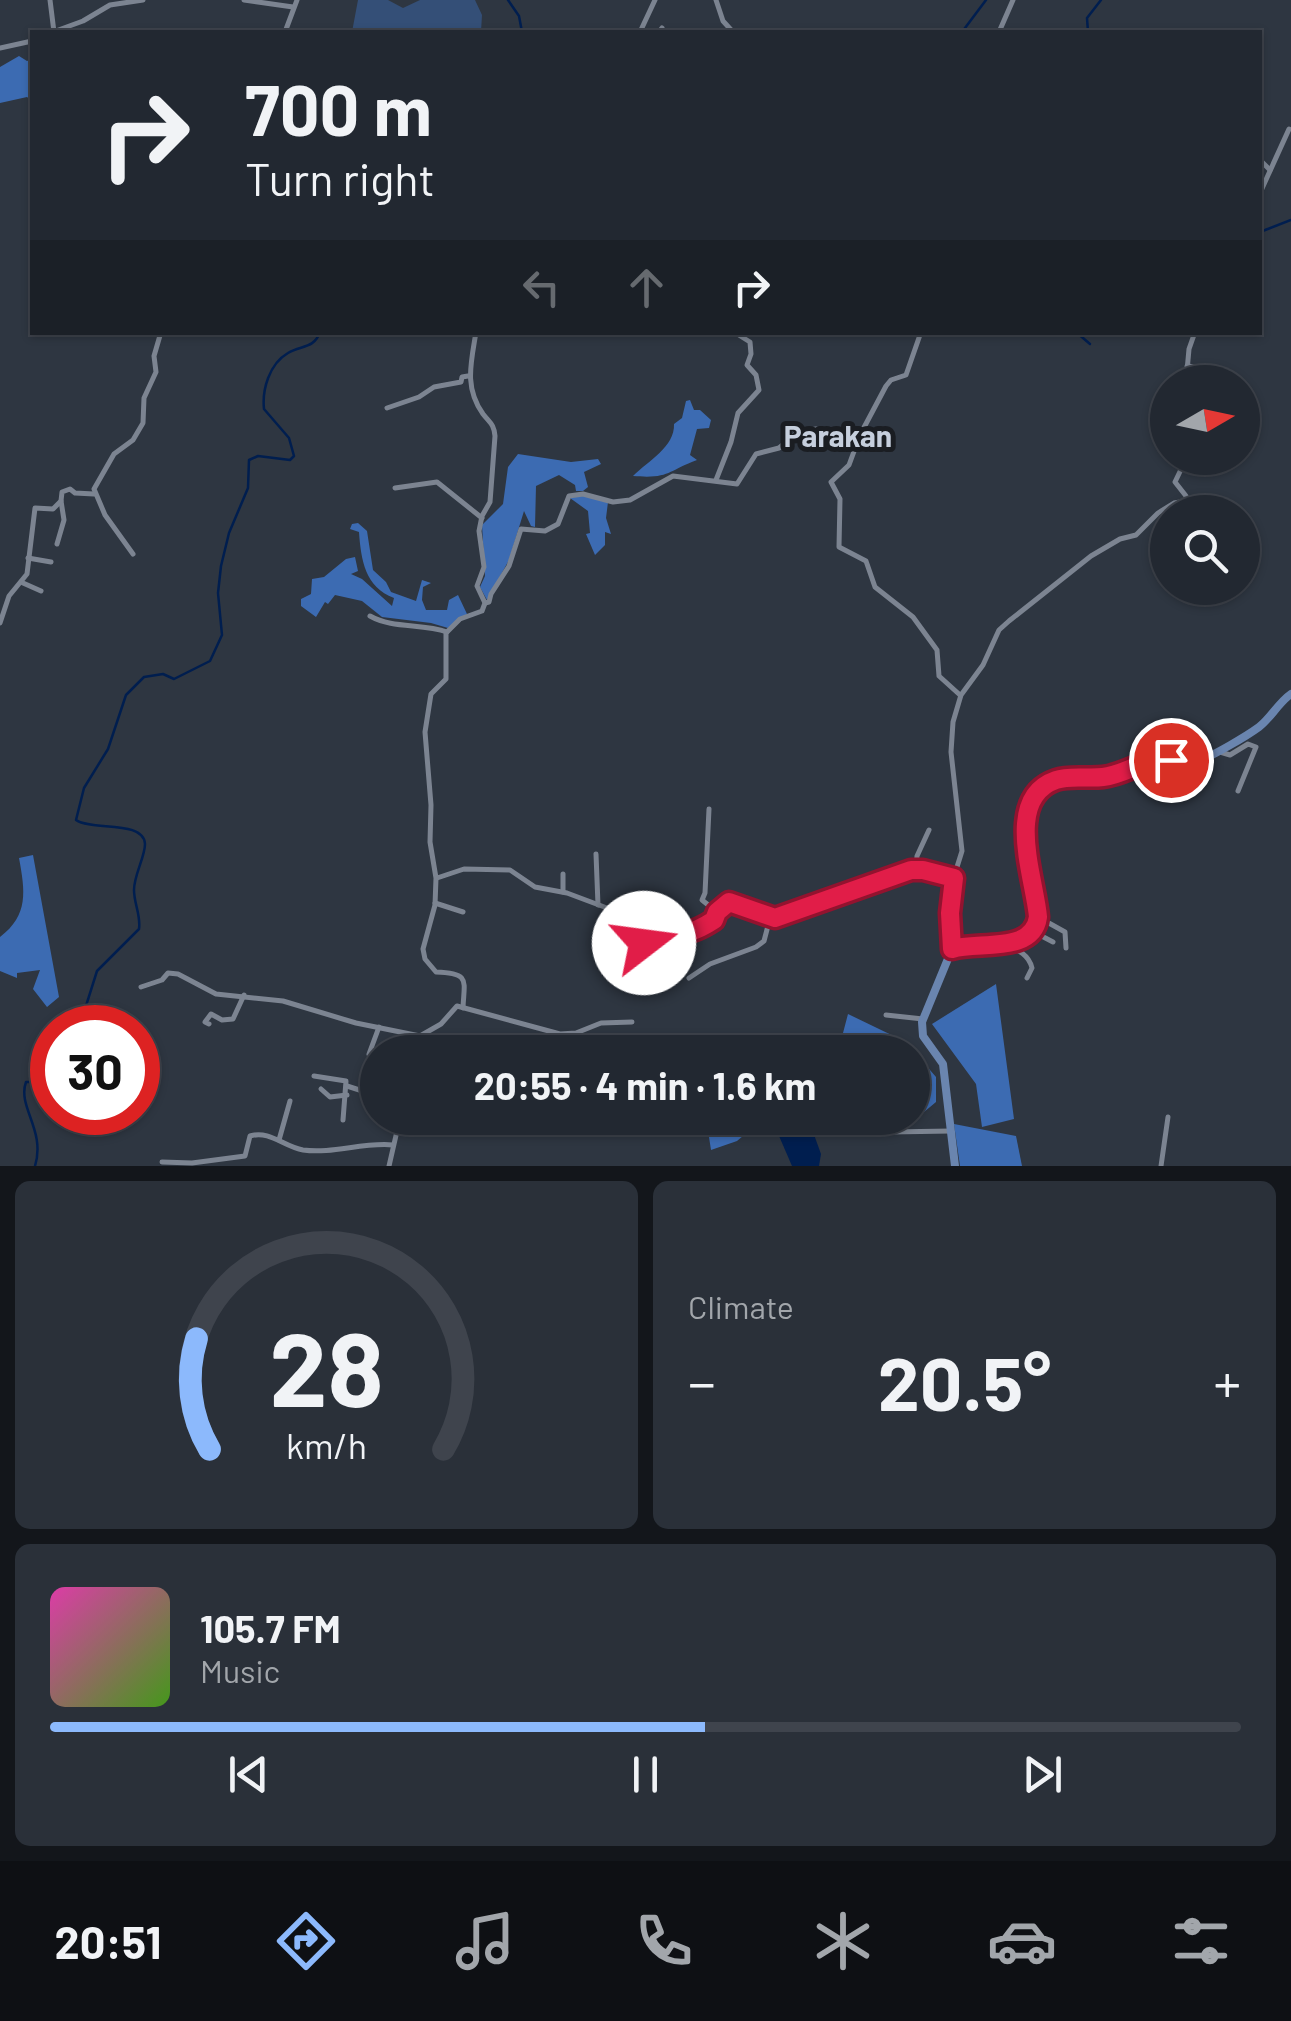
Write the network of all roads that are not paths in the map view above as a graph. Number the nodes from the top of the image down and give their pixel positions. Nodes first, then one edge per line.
1 (50, 0) edge
2 (143, 0) edge
3 (244, 0) edge
4 (654, 0) edge
5 (716, 0) edge
6 (1013, 0) edge
7 (295, 4) edge
8 (54, 30) edge
9 (59, 30) edge
10 (286, 30) edge
11 (643, 30) edge
12 (731, 30) edge
13 (1000, 30) edge
14 (30, 40) edge
15 (0, 48) edge
16 (1288, 129) dead end
17 (1262, 162) edge
18 (1270, 170) junction
19 (1262, 188) edge
20 (160, 335) edge
21 (475, 335) edge
22 (739, 335) edge
23 (919, 335) edge
24 (1194, 335) edge
25 (1187, 365) edge
26 (468, 376) junction
27 (387, 408) dead end
28 (858, 440) junction
29 (1178, 475) edge
30 (716, 480) junction
31 (395, 488) dead end
32 (95, 494) junction
33 (60, 501) junction
34 (480, 524) junction
35 (57, 544) dead end
36 (133, 554) dead end
37 (28, 558) junction
38 (50, 562) dead end
39 (23, 584) junction
40 (41, 591) dead end
41 (485, 603) junction
42 (370, 616) dead end
43 (0, 623) edge
44 (447, 632) junction
45 (1291, 694) edge
46 (961, 695) junction
47 (1218, 750) junction
48 (1238, 791) dead end
49 (709, 809) dead end
50 (930, 830) dead end
51 (596, 854) dead end
52 (916, 869) junction
53 (563, 874) dead end
54 (436, 878) junction
55 (954, 878) junction
56 (563, 892) junction
57 (435, 903) junction
58 (598, 904) junction
59 (463, 912) dead end
60 (717, 912) junction
61 (1038, 917) junction
62 (770, 918) junction
63 (646, 924) junction
64 (1034, 932) junction
65 (1053, 942) dead end
66 (1001, 943) junction
67 (1066, 948) dead end
68 (952, 949) junction
69 (649, 976) dead end
70 (690, 978) dead end
71 (1027, 978) dead end
72 (142, 987) dead end
73 (244, 995) junction
74 (462, 1008) junction
75 (886, 1015) dead end
76 (923, 1019) junction
77 (632, 1022) dead end
78 (209, 1024) dead end
79 (378, 1027) junction
80 (375, 1035) edge
81 (415, 1035) edge
82 (422, 1035) edge
83 (314, 1076) dead end
84 (346, 1085) junction
85 (320, 1089) dead end
86 (360, 1090) edge
87 (347, 1094) junction
88 (290, 1101) dead end
89 (1168, 1118) dead end
90 (343, 1120) dead end
91 (930, 1132) edge
92 (951, 1132) junction
93 (396, 1135) edge
94 (280, 1140) junction
95 (393, 1145) junction
96 (162, 1162) dead end
97 (389, 1166) edge
98 (955, 1166) edge
99 (1160, 1166) edge

1 - 8 street
2 - 9 street
3 - 7 street
4 - 11 street
5 - 12 street
6 - 13 street
7 - 10 street
14 - 15 street
16 - 18 street
17 - 18 street
18 - 19 street
20 - 32 street
21 - 26 street
22 - 30 street
23 - 28 street
24 - 25 street
26 - 27 street
26 - 34 street
28 - 30 street
28 - 46 street
29 - 46 street
30 - 41 street
31 - 34 street
32 - 33 street
32 - 36 street
33 - 35 street
33 - 37 street
34 - 41 street
37 - 38 street
37 - 39 street
39 - 40 street
39 - 43 street
41 - 44 street
42 - 44 street
44 - 54 street
45 - 47 main road
46 - 55 street
47 - 48 street
47 - 61 main road
49 - 60 street
50 - 52 street
51 - 58 street
52 - 55 street
52 - 62 street
53 - 56 street
54 - 56 street
54 - 57 street
55 - 68 street
56 - 58 street
57 - 59 street
57 - 74 street
58 - 63 street
60 - 62 street
60 - 63 street
61 - 64 main road
61 - 67 street
62 - 70 street
63 - 69 street
64 - 65 street
64 - 66 main road
66 - 68 main road
66 - 71 street
68 - 76 main road
72 - 73 street
73 - 78 street
73 - 79 street
74 - 77 street
74 - 82 street
75 - 76 street
76 - 92 main road
79 - 80 street
79 - 81 street
83 - 84 street
84 - 86 street
84 - 87 street
85 - 87 street
87 - 90 street
88 - 94 street
89 - 99 street
91 - 92 street
92 - 98 main road
93 - 95 street
94 - 95 street
94 - 96 street
95 - 97 street

